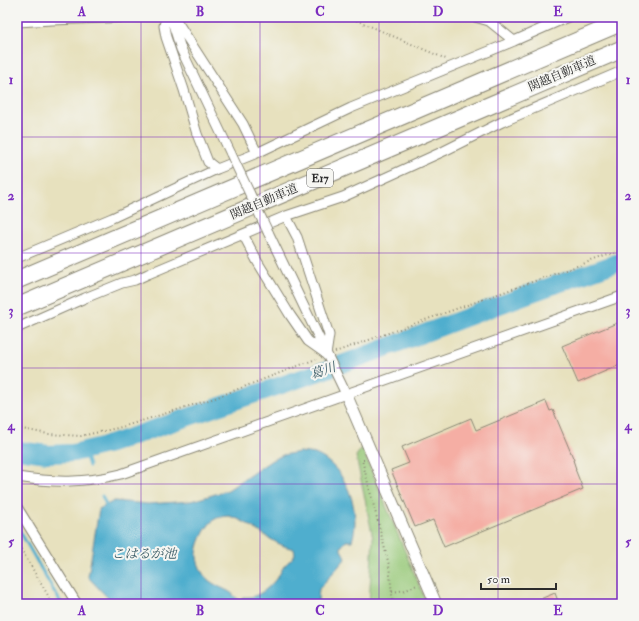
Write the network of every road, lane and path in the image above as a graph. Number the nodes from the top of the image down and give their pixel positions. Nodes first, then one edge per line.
1 (131, 17) edge
2 (166, 17) edge
3 (170, 17) edge
4 (174, 17) edge
5 (350, 17) edge
6 (475, 17) edge
7 (568, 17) edge
8 (17, 21) edge
9 (622, 22) edge
10 (514, 41) junction
11 (622, 49) edge
12 (458, 64) junction
13 (622, 71) edge
14 (257, 153) junction
15 (217, 169) junction
16 (286, 216) junction
17 (243, 234) junction
18 (17, 258) edge
19 (17, 280) edge
20 (622, 296) edge
21 (17, 307) edge
22 (17, 328) edge
23 (327, 356) junction
24 (343, 390) junction
25 (372, 456) junction
26 (17, 478) edge
27 (17, 507) edge
28 (17, 542) edge
29 (406, 590) dead end
30 (392, 592) junction
31 (53, 604) edge
32 (77, 604) edge
33 (393, 604) edge
34 (436, 604) edge

1 - 8 street
2 - 15 street
3 - 23 street, bridge
4 - 14 street
5 - 12 path
6 - 10 street
7 - 10 street
9 - 19 highway, 関越自動車道 / E17
10 - 12 street
11 - 21 highway, 関越自動車道 / E17
12 - 14 street
13 - 16 street
14 - 15 street
15 - 18 street
16 - 17 street
16 - 23 street
17 - 22 street
17 - 23 street
20 - 24 street
23 - 24 street
24 - 25 street
24 - 26 street
25 - 30 path
25 - 34 street
27 - 32 street
28 - 31 path
29 - 30 path
30 - 33 path

